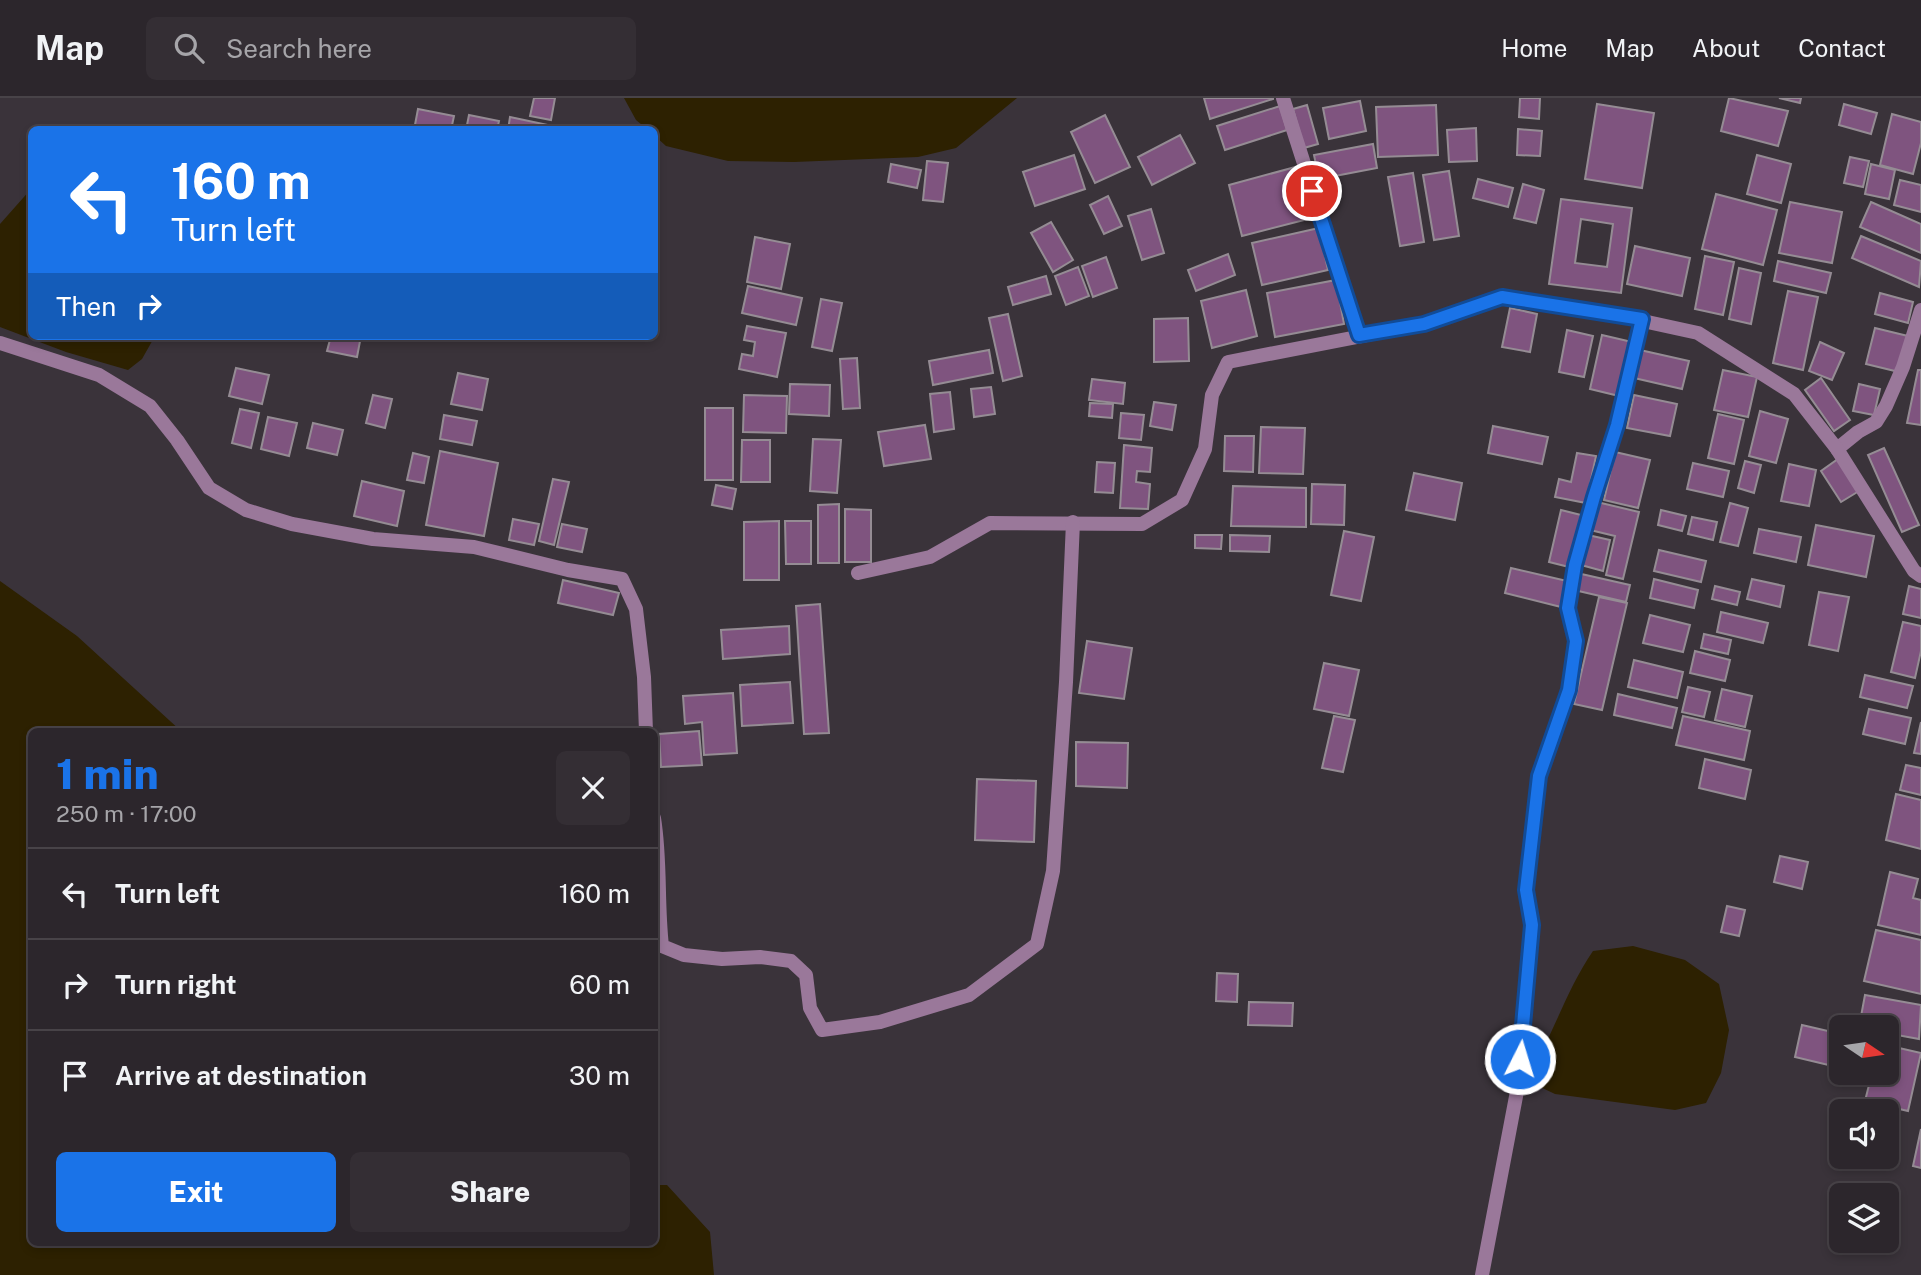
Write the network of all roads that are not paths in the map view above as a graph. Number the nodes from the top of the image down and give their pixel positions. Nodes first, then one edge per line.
1 (1283, 98) edge
2 (1921, 310) edge
3 (1642, 319) junction
4 (1359, 335) junction
5 (0, 343) edge
6 (1837, 449) junction
7 (1073, 522) junction
8 (858, 573) dead end
9 (1921, 576) edge
10 (646, 728) edge
11 (658, 842) edge
12 (1482, 1275) edge

1 - 4 street
2 - 6 street
3 - 4 street
3 - 6 street
3 - 12 street
4 - 7 street
5 - 10 street
6 - 9 street
7 - 8 street
7 - 11 street

